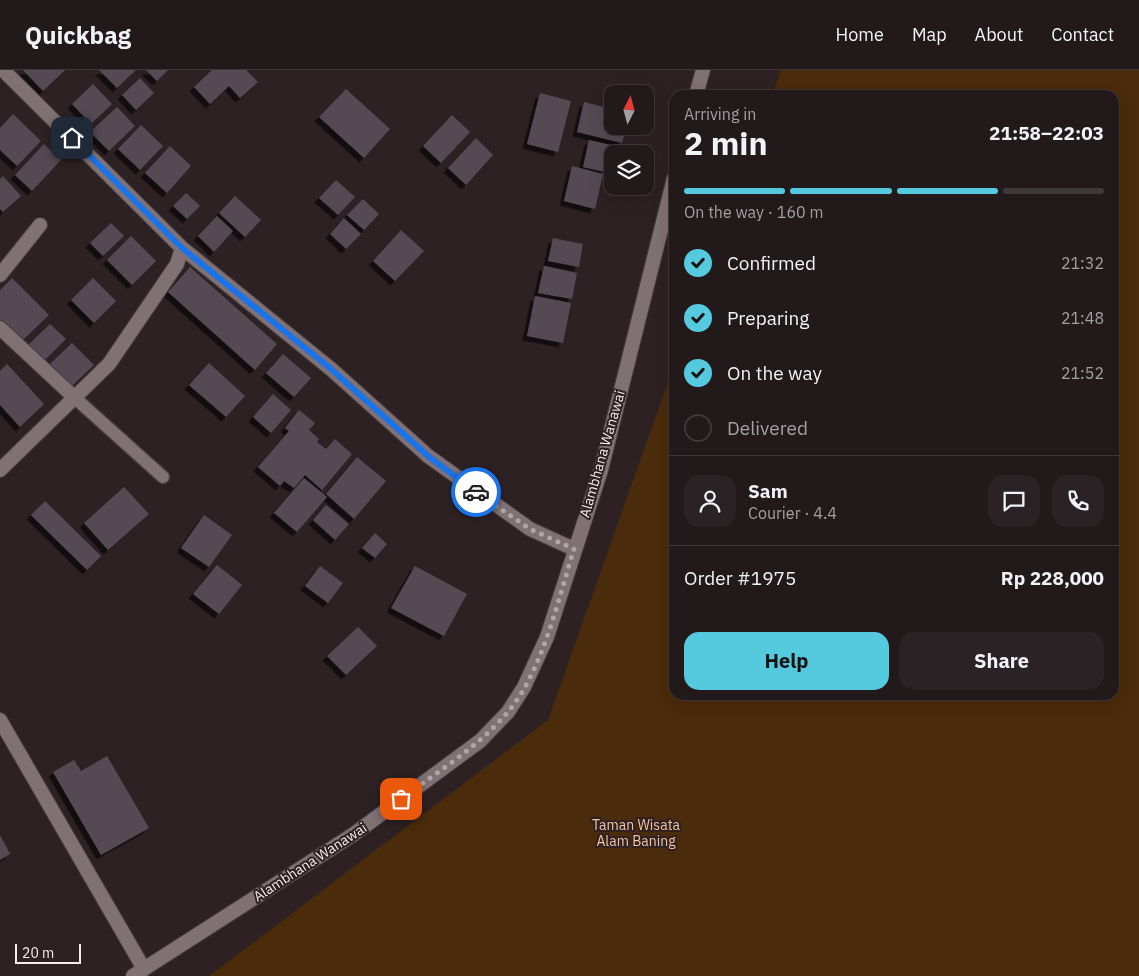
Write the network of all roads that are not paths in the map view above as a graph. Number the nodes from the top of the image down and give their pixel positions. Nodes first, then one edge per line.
1 (4, 70) edge
2 (703, 70) edge
3 (697, 90) edge
4 (669, 198) edge
5 (40, 225) dead end
6 (182, 248) junction
7 (0, 275) edge
8 (0, 328) edge
9 (75, 398) junction
10 (0, 470) edge
11 (163, 476) dead end
12 (574, 549) junction
13 (0, 720) edge
14 (139, 972) edge

1 - 6 street
2 - 3 street
4 - 12 street, Alambhana Wanawai
5 - 7 street
6 - 9 street
6 - 12 street
8 - 9 street
9 - 10 street
9 - 11 lane
12 - 14 street, Alambhana Wanawai
13 - 14 street

